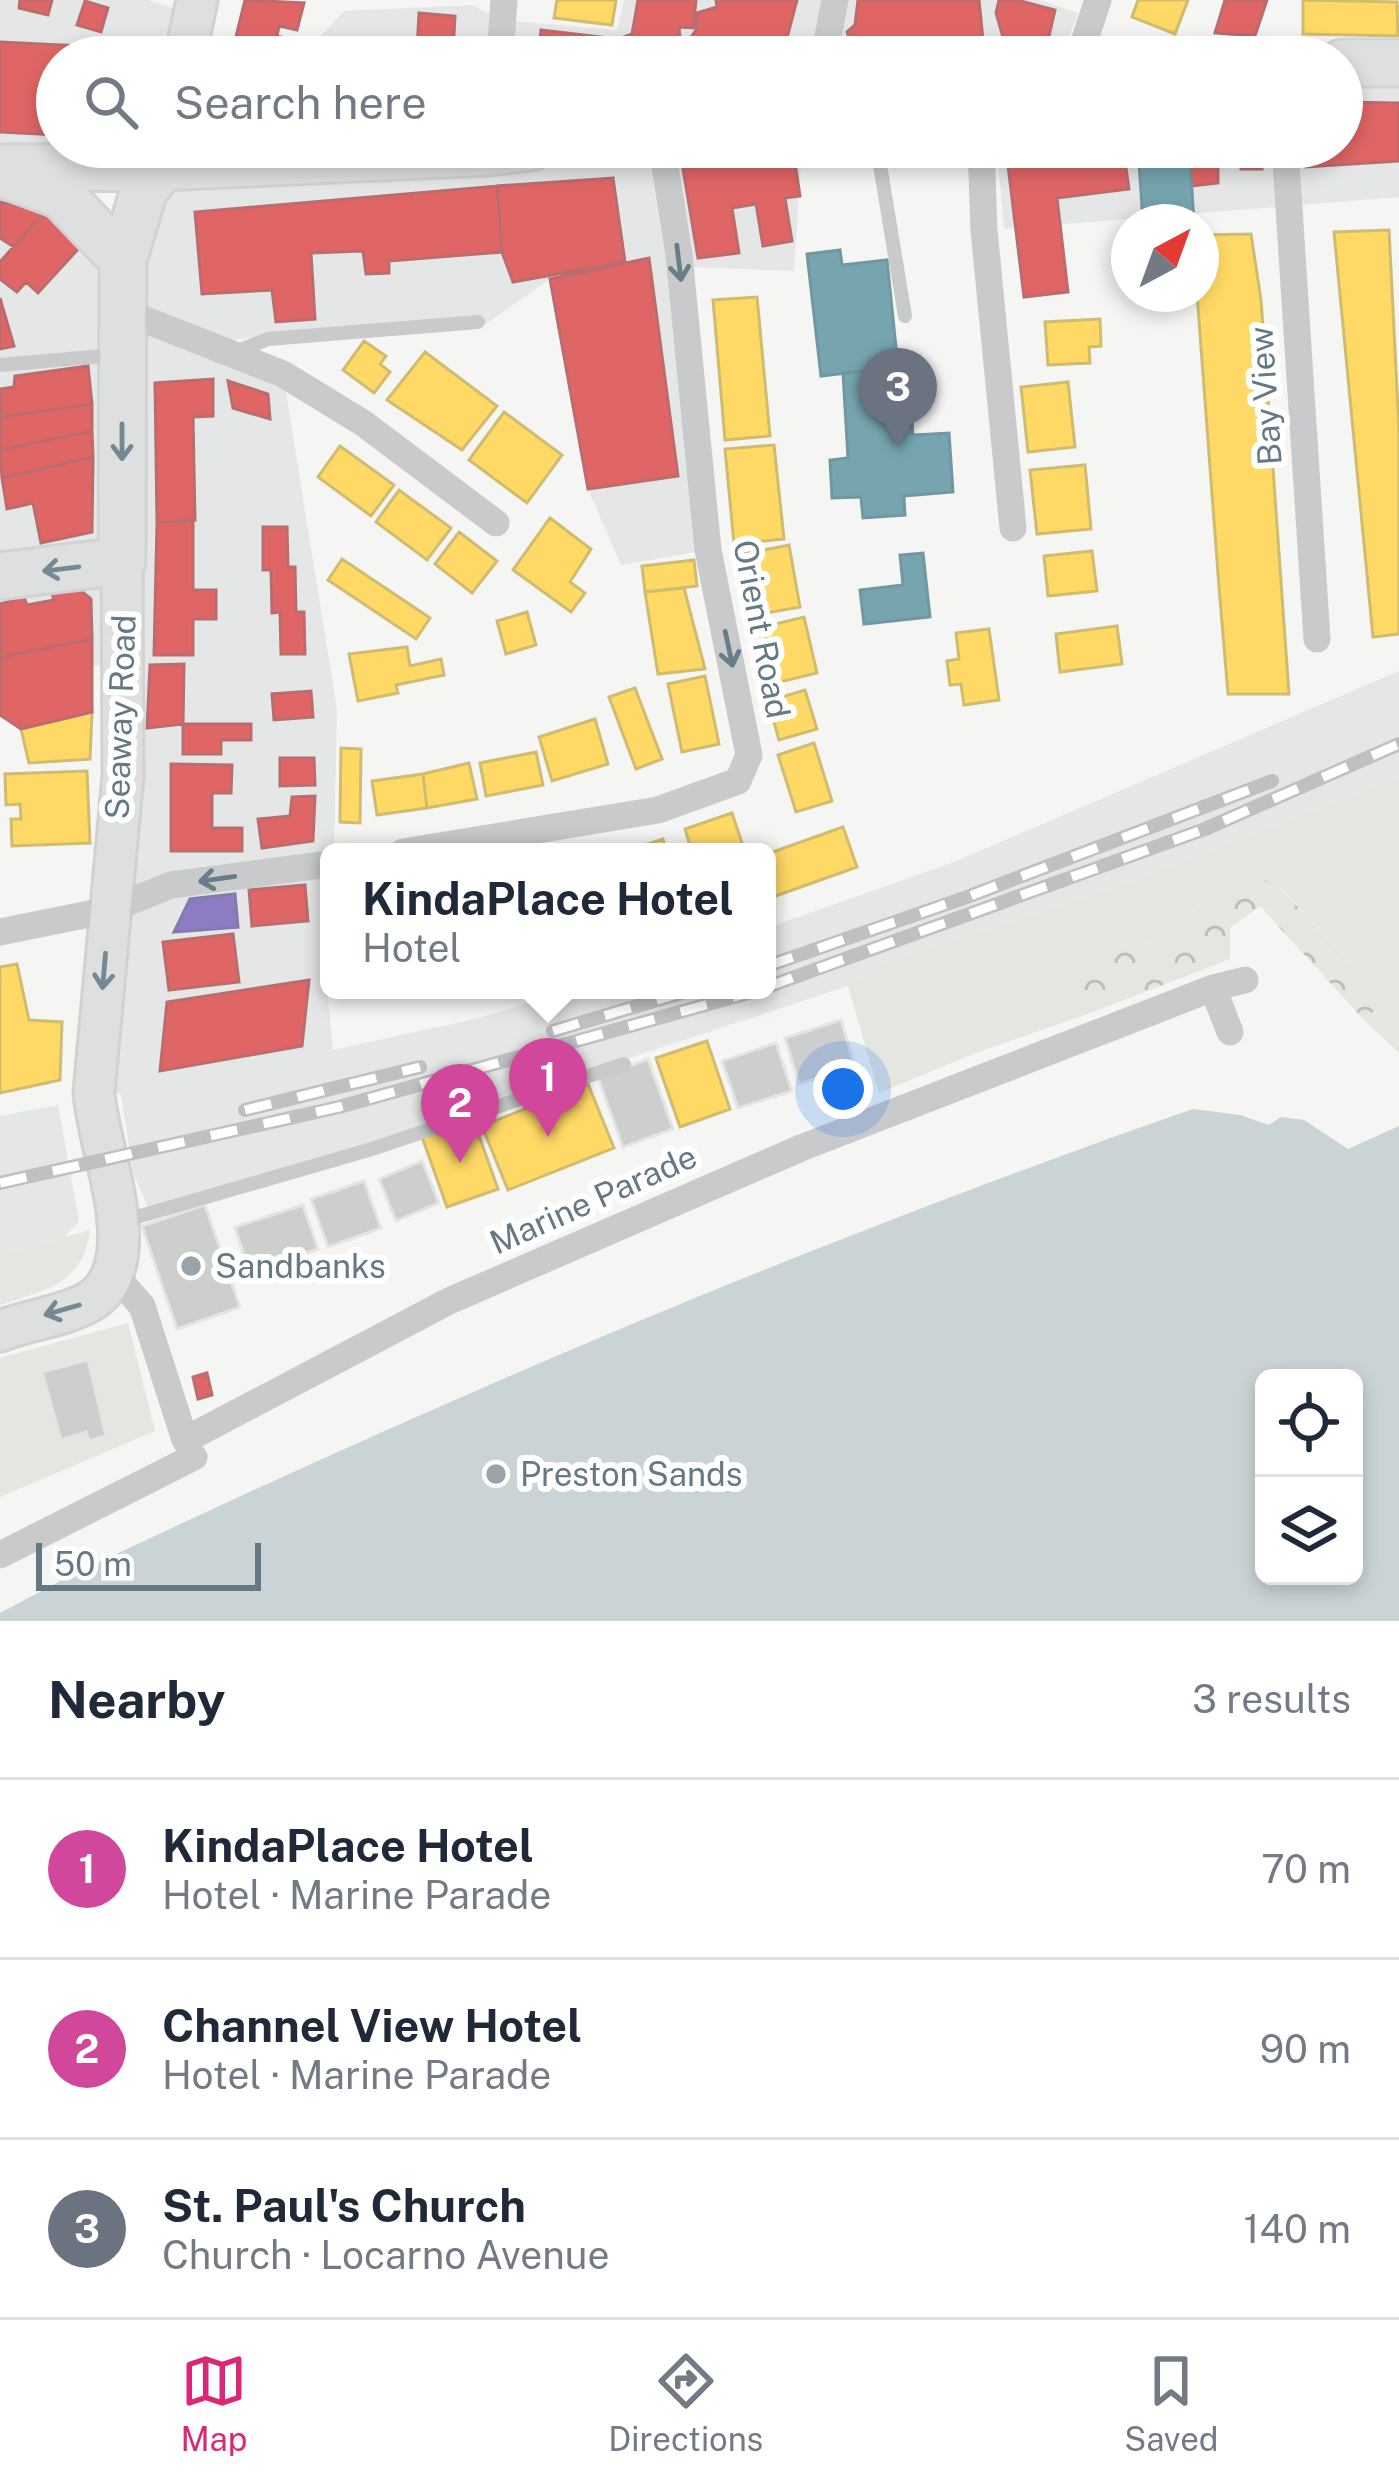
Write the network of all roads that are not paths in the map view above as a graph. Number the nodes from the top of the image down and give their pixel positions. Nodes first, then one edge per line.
1 (197, 0) edge
2 (504, 0) edge
3 (835, 0) edge
4 (1097, 0) edge
5 (189, 36) edge
6 (501, 36) edge
7 (828, 36) edge
8 (1086, 36) edge
9 (1363, 63) edge
10 (1399, 63) edge
11 (36, 168) edge
12 (158, 168) edge
13 (665, 168) edge
14 (880, 168) edge
15 (983, 168) edge
16 (1286, 168) edge
17 (0, 171) edge
18 (123, 260) junction
19 (905, 316) dead end
20 (478, 322) dead end
21 (122, 333) junction
22 (233, 353) junction
23 (0, 365) edge
24 (496, 524) dead end
25 (1013, 528) dead end
26 (122, 561) junction
27 (0, 576) edge
28 (1317, 639) dead end
29 (458, 843) edge
30 (320, 865) edge
31 (109, 910) junction
32 (0, 932) edge
33 (1245, 980) dead end
34 (1213, 988) junction
35 (1230, 1032) dead end
36 (624, 1064) dead end
37 (118, 1222) junction
38 (114, 1274) junction
39 (0, 1330) edge
40 (194, 1457) dead end
41 (0, 1555) edge

1 - 5 main road
2 - 6 street
3 - 7 street
4 - 8 street
9 - 10 main road
11 - 17 main road
12 - 18 main road, Seaway Road
13 -> 29 street, Orient Road
14 - 19 lane
15 - 25 street
16 - 28 street, Bay View
17 - 18 main road
18 - 21 main road, Seaway Road
20 - 22 lane
21 - 22 street
21 - 23 lane
21 -> 26 main road, Seaway Road
22 - 24 street
26 -> 27 main road
26 - 31 main road, Seaway Road
30 -> 31 street
31 - 32 street
31 -> 37 main road, Seaway Road
33 - 34 street, Marine Parade
34 - 35 street
34 - 38 street, Marine Parade
36 - 37 lane
37 - 38 main road, Seaway Road
38 -> 39 main road
40 - 41 street

